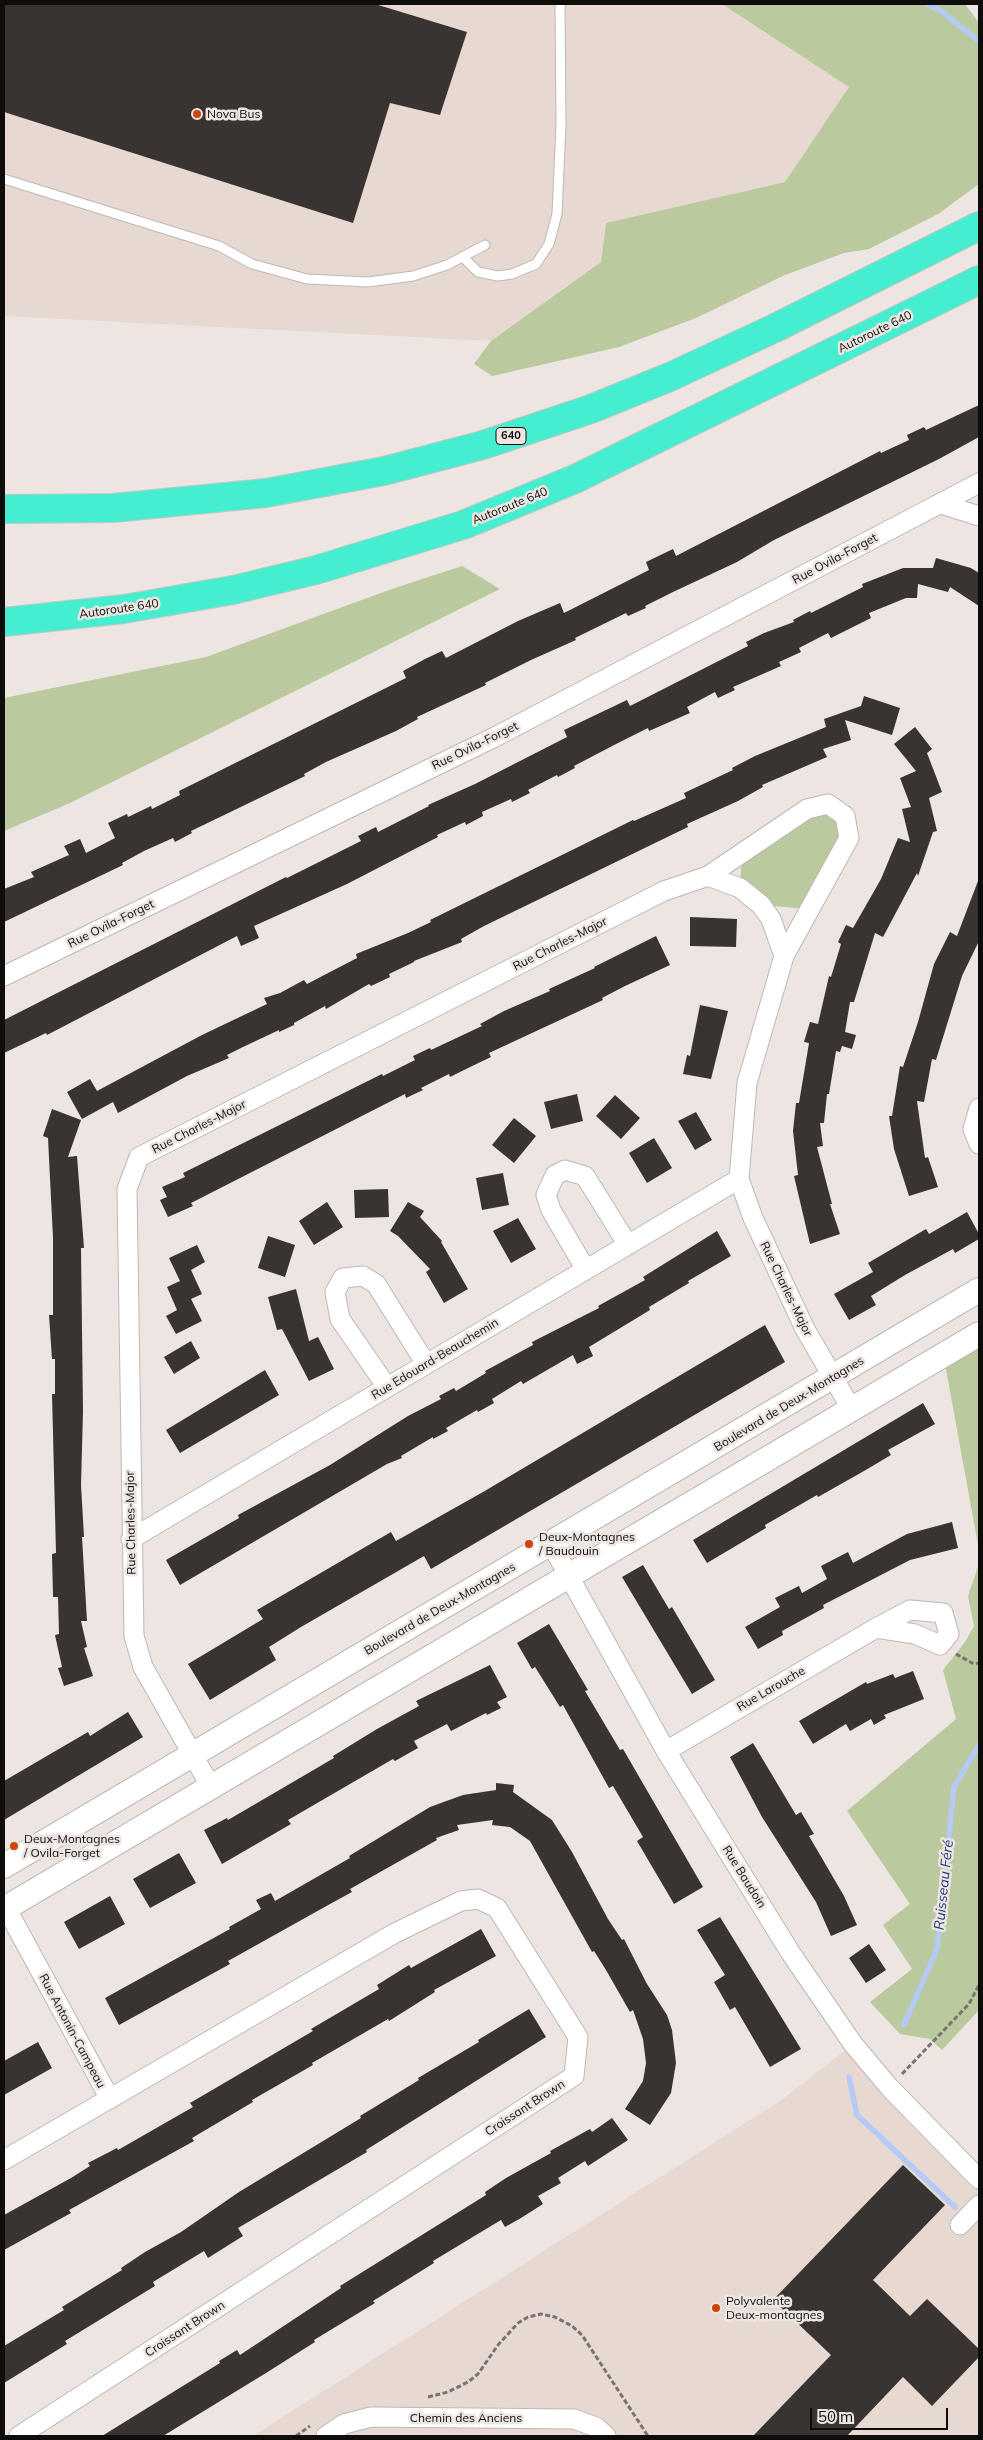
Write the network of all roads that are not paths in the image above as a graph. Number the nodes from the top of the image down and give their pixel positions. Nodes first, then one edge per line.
1 (560, 4) edge
2 (4, 179) edge
3 (979, 226) edge
4 (485, 245) dead end
5 (463, 257) junction
6 (979, 280) edge
7 (979, 483) edge
8 (941, 504) junction
9 (4, 509) edge
10 (979, 516) edge
11 (5, 622) edge
12 (708, 876) junction
13 (784, 956) junction
14 (4, 976) edge
15 (979, 1108) edge
16 (979, 1144) edge
17 (739, 1179) junction
18 (628, 1245) junction
19 (586, 1270) junction
20 (979, 1290) edge
21 (979, 1334) edge
22 (426, 1364) junction
23 (833, 1378) junction
24 (388, 1387) junction
25 (852, 1410) junction
26 (131, 1539) junction
27 (551, 1544) junction
28 (570, 1576) junction
29 (876, 1628) junction
30 (666, 1751) junction
31 (193, 1754) junction
32 (211, 1787) junction
33 (4, 1866) edge
34 (4, 1907) edge
35 (110, 2099) junction
36 (4, 2160) edge
37 (979, 2179) edge
38 (979, 2205) edge
39 (960, 2225) dead end
40 (320, 2430) edge
41 (19, 2436) edge
42 (606, 2436) edge

1 - 5 lane
2 - 5 lane
3 - 9 highway, 640
4 - 5 lane
6 - 11 highway, Autoroute 640
7 - 8 street, Rue Ovila-Forget
8 - 10 street
8 - 14 street, Rue Ovila-Forget
12 - 13 street
12 - 13 street, Rue Charles-Major
12 - 26 street, Rue Charles-Major
13 - 17 street, Rue Charles-Major
15 - 16 street
17 - 18 street, Rue Edouard-Beauchemin
17 - 23 street, Rue Charles-Major
18 - 19 street, Rue Edouard-Beauchemin
18 - 19 street
19 - 22 street, Rue Edouard-Beauchemin
20 - 23 street, Boulevard de Deux-Montagnes
21 - 25 street
22 - 24 street, Rue Edouard-Beauchemin
22 - 24 street
23 - 25 street, Rue Charles-Major
23 - 27 street, Boulevard de Deux-Montagnes
24 - 26 street, Rue Edouard-Beauchemin
25 - 28 street
26 - 31 street, Rue Charles-Major
27 - 28 street, Rue Baudoin
27 - 31 street, Boulevard de Deux-Montagnes
28 - 30 street, Rue Baudoin
28 - 32 street
29 - 29 street, Rue Larouche
29 - 30 street, Rue Larouche
30 - 37 street, Rue Baudoin
31 - 32 street, Rue Charles-Major
31 - 33 street, Boulevard de Deux-Montagnes
32 - 34 street
34 - 35 street, Rue Antonin-Campeau
35 - 36 street, Rue Antonin-Campeau
35 - 41 street, Croissant Brown
38 - 39 street
40 - 42 street, Chemin des Anciens

